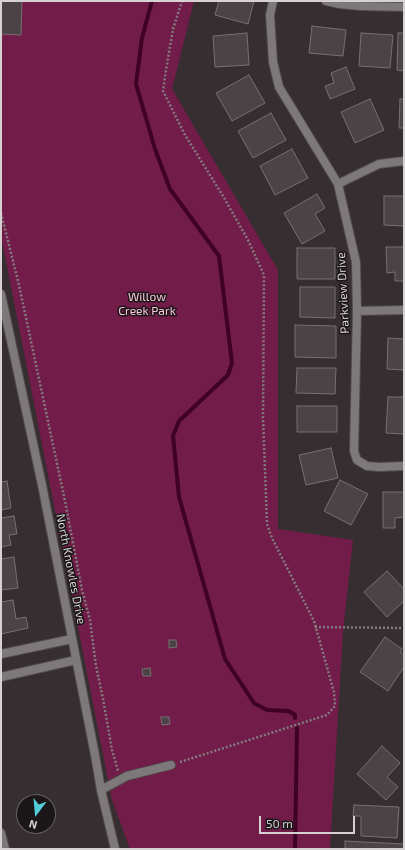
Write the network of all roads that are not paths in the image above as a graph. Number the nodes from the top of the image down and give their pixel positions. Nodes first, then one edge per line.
1 (273, 1) edge
2 (326, 1) edge
3 (404, 7) edge
4 (404, 161) edge
5 (338, 184) junction
6 (1, 294) edge
7 (404, 310) edge
8 (357, 311) junction
9 (404, 466) edge
10 (72, 639) junction
11 (1, 654) edge
12 (76, 660) junction
13 (1, 677) edge
14 (171, 765) road end
15 (101, 790) junction
16 (1, 832) edge
17 (5, 849) edge
18 (115, 849) edge

1 - 5 street, Parkview Drive
2 - 3 street
4 - 5 street
5 - 8 street, Parkview Drive
6 - 10 street, North Knowles Drive
7 - 8 street
8 - 9 street, Parkview Drive
10 - 11 street
10 - 12 street, North Knowles Drive
12 - 13 street
12 - 15 street, North Knowles Drive
14 - 15 street
15 - 18 street, North Knowles Drive
16 - 17 street

